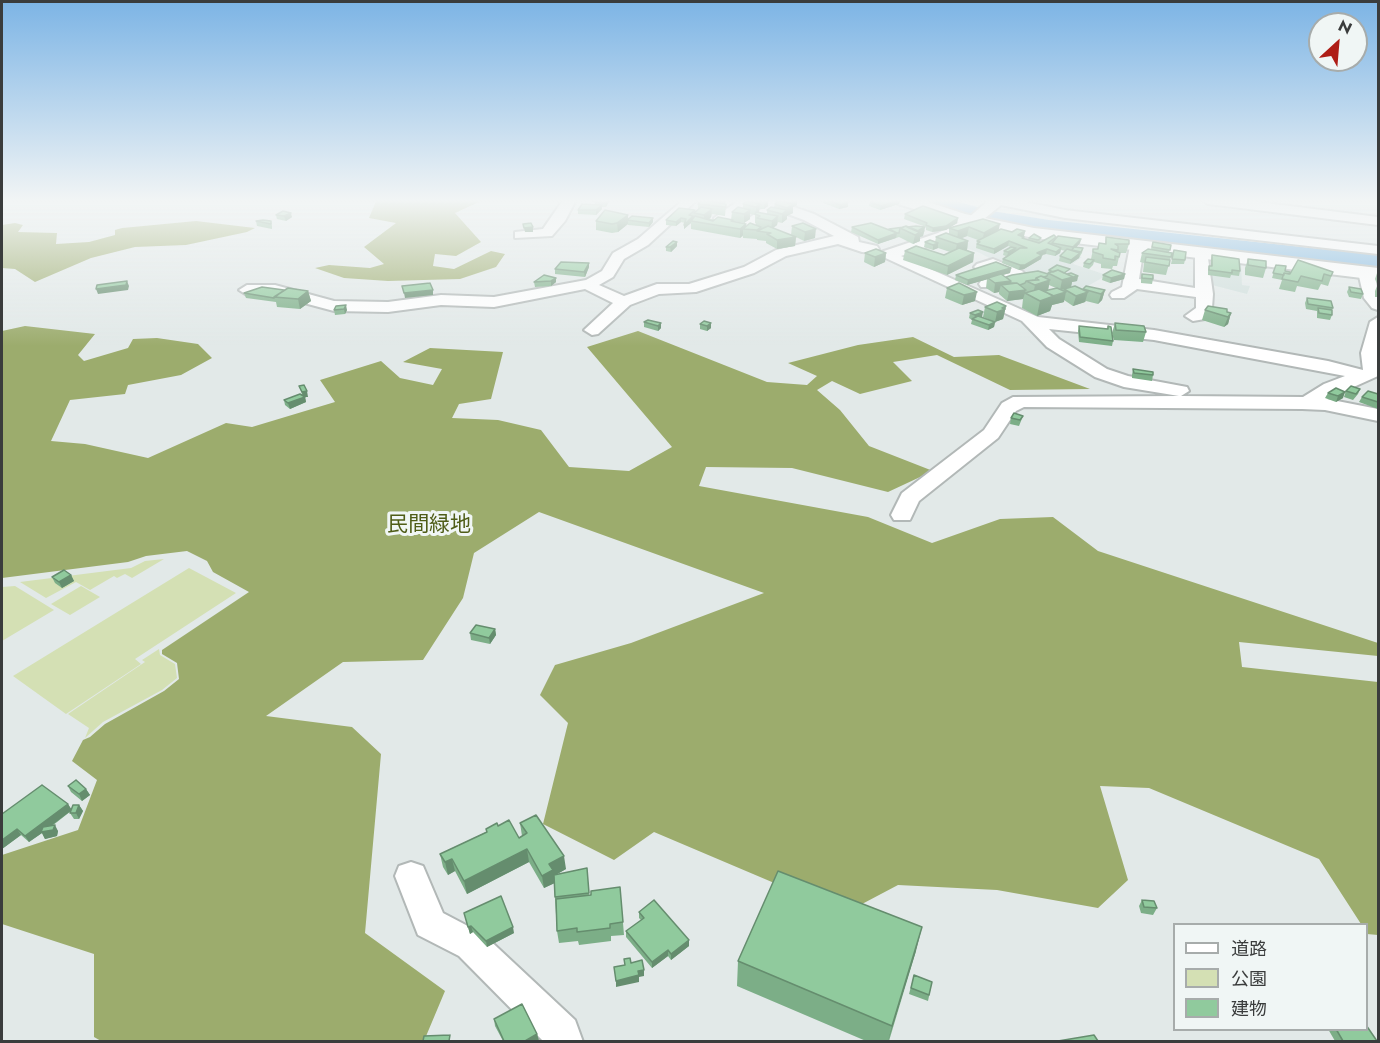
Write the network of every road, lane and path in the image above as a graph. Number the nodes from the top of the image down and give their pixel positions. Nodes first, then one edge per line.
1 (631, 249) edge
2 (802, 249) edge
3 (865, 249) edge
4 (872, 249) edge
5 (904, 249) edge
6 (1137, 249) edge
7 (1159, 249) edge
8 (879, 252) junction
9 (1202, 254) junction
10 (1372, 273) edge
11 (947, 281) junction
12 (1131, 283) junction
13 (589, 285) junction
14 (969, 289) junction
15 (247, 290) edge
16 (1205, 294) junction
17 (1118, 295) dead end
18 (1031, 301) edge
19 (624, 302) junction
20 (1378, 305) edge
21 (1009, 308) junction
22 (1193, 316) dead end
23 (1034, 322) junction
24 (1378, 322) edge
25 (592, 330) dead end
26 (1362, 375) junction
27 (1307, 403) junction
28 (1378, 415) edge
29 (902, 515) dead end
30 (411, 876) dead end
31 (564, 1041) edge

1 - 13 street
2 - 19 street
3 - 8 street
4 - 8 street
5 - 8 street
6 - 12 street
7 - 9 street
8 - 11 street
9 - 10 street
9 - 16 street
10 - 20 street
11 - 14 street
11 - 14 street
12 - 16 street
12 - 17 street
13 - 15 street
13 - 19 street
14 - 21 street
16 - 22 street
18 - 21 street
19 - 25 street
21 - 23 street
23 - 26 street
23 - 27 street
24 - 26 street
26 - 27 street
27 - 28 street
27 - 29 street
30 - 31 street

